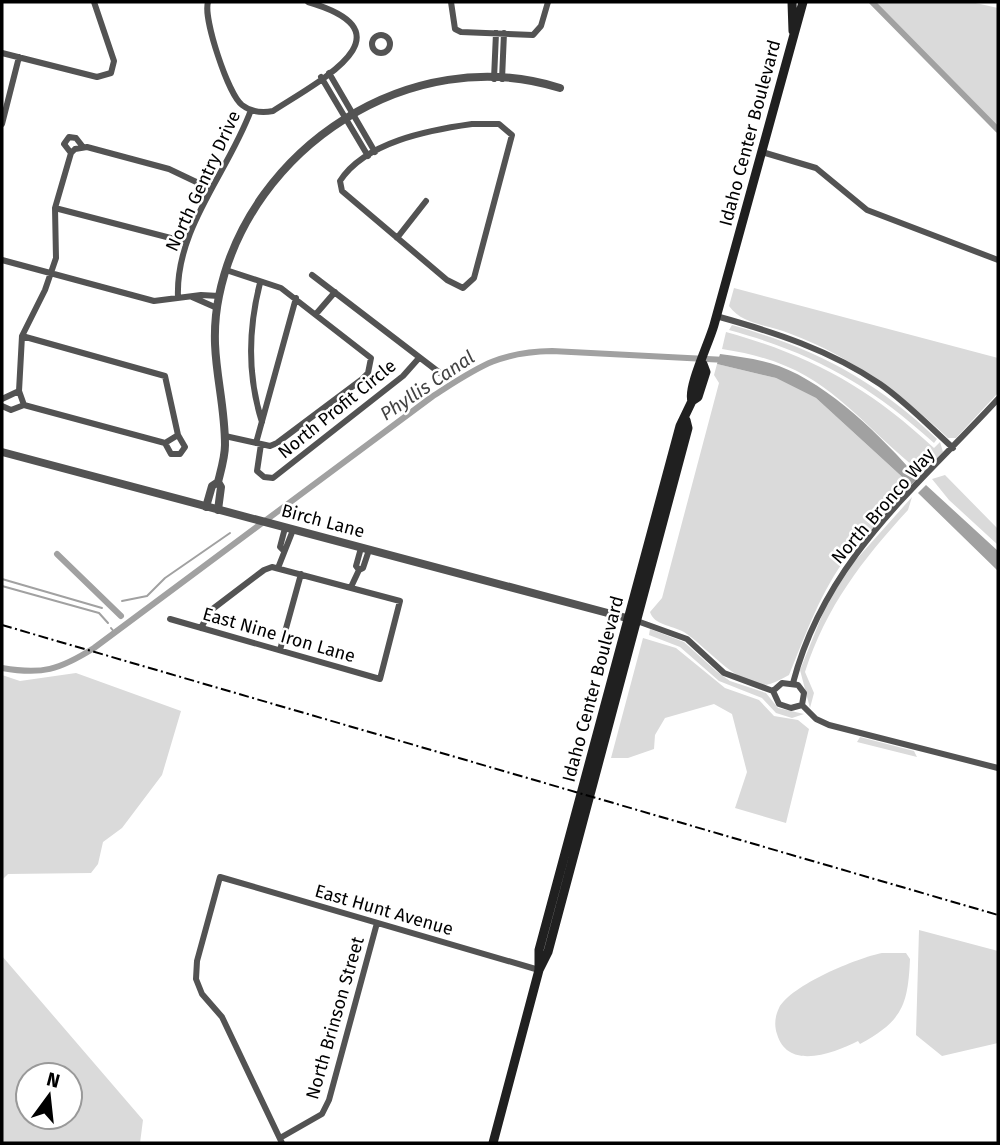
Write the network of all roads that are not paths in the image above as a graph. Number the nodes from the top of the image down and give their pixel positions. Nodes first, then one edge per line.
1 (94, 2) edge
2 (208, 2) edge
3 (308, 2) edge
4 (451, 2) edge
5 (548, 2) edge
6 (792, 2) edge
7 (803, 2) edge
8 (496, 33) junction
9 (504, 33) junction
10 (793, 33) junction
11 (356, 42) junction
12 (372, 43) dead end
13 (2, 52) edge
14 (19, 57) junction
15 (329, 73) junction
16 (321, 77) junction
17 (498, 79) junction
18 (560, 88) dead end
19 (251, 110) junction
20 (349, 115) junction
21 (2, 124) edge
22 (83, 147) junction
23 (375, 152) junction
24 (762, 152) junction
25 (71, 153) junction
26 (368, 156) junction
27 (211, 189) junction
28 (426, 201) dead end
29 (55, 208) junction
30 (397, 238) junction
31 (186, 242) junction
32 (2, 260) edge
33 (998, 260) edge
34 (226, 270) junction
35 (51, 274) junction
36 (312, 275) dead end
37 (260, 283) junction
38 (335, 292) junction
39 (219, 296) junction
40 (192, 297) junction
41 (178, 298) junction
42 (296, 298) junction
43 (217, 308) junction
44 (316, 314) junction
45 (716, 316) junction
46 (22, 336) junction
47 (419, 358) junction
48 (440, 373) dead end
49 (19, 391) junction
50 (2, 398) edge
51 (998, 399) edge
52 (24, 405) junction
53 (2, 406) edge
54 (261, 422) junction
55 (177, 435) junction
56 (225, 436) junction
57 (165, 443) junction
58 (258, 444) junction
59 (953, 448) junction
60 (2, 452) edge
61 (218, 482) junction
62 (206, 507) junction
63 (218, 510) junction
64 (285, 528) junction
65 (365, 549) junction
66 (278, 568) junction
67 (301, 574) junction
68 (351, 587) junction
69 (170, 619) dead end
70 (632, 620) junction
71 (201, 628) junction
72 (279, 650) junction
73 (793, 683) junction
74 (772, 691) junction
75 (802, 705) junction
76 (998, 768) edge
77 (377, 923) junction
78 (539, 970) junction
79 (281, 1141) edge
80 (493, 1143) edge

1 - 14 street
2 - 19 street
3 - 11 street
4 - 8 street
5 - 9 street
6 - 10 main road, Idaho Center Boulevard
7 - 10 main road, Idaho Center Boulevard
8 - 9 street
8 - 17 street
9 - 17 street
10 - 24 main road, Idaho Center Boulevard
11 - 12 street
11 - 15 street, North Gentry Drive
13 - 14 street
14 - 21 street
15 - 16 street, North Gentry Drive
15 - 20 street
16 - 19 street, North Gentry Drive
16 - 20 street
17 - 18 street
17 - 20 street
19 - 27 street, North Gentry Drive
20 - 23 street
20 - 26 street
20 - 34 street
22 - 25 street
22 - 25 street
22 - 27 street
23 - 26 street
23 - 30 street
24 - 33 street
24 - 45 main road, Idaho Center Boulevard
25 - 29 street
26 - 30 street
27 - 31 street, North Gentry Drive
28 - 30 street
29 - 31 street
29 - 35 street
31 - 41 street, North Gentry Drive
32 - 35 street
34 - 37 street
34 - 39 street
35 - 41 street
35 - 46 street
36 - 38 street, North Profit Circle
37 - 42 street
37 - 54 street
38 - 44 street
38 - 47 street, North Profit Circle
39 - 40 street
39 - 43 street
40 - 41 street
40 - 43 street
42 - 44 street
42 - 54 street
43 - 56 street
44 - 58 street
45 - 59 street
45 - 70 main road, Idaho Center Boulevard
46 - 49 street
46 - 55 street
47 - 48 street, North Profit Circle
47 - 58 street, North Profit Circle
49 - 50 street
49 - 52 street
51 - 59 street, North Bronco Way
52 - 53 street
52 - 57 street
54 - 58 street
55 - 57 street
55 - 57 street
56 - 58 street
56 - 61 street
59 - 73 street, North Bronco Way
60 - 62 street, Birch Lane
61 - 62 street
61 - 63 street
62 - 63 street, Birch Lane
63 - 64 street, Birch Lane
64 - 65 street, Birch Lane
64 - 66 street
65 - 68 street
65 - 70 street, Birch Lane
66 - 67 street
66 - 71 street
67 - 68 street
67 - 72 street
68 - 72 street, East Nine Iron Lane
69 - 71 street, East Nine Iron Lane
70 - 74 street
70 - 78 main road, Idaho Center Boulevard
71 - 72 street, East Nine Iron Lane
73 - 74 street
73 - 75 street
74 - 75 street
75 - 76 street
77 - 78 street, East Hunt Avenue
77 - 79 street, North Brinson Street
77 - 79 street, East Hunt Avenue
78 - 80 main road, Idaho Center Boulevard

